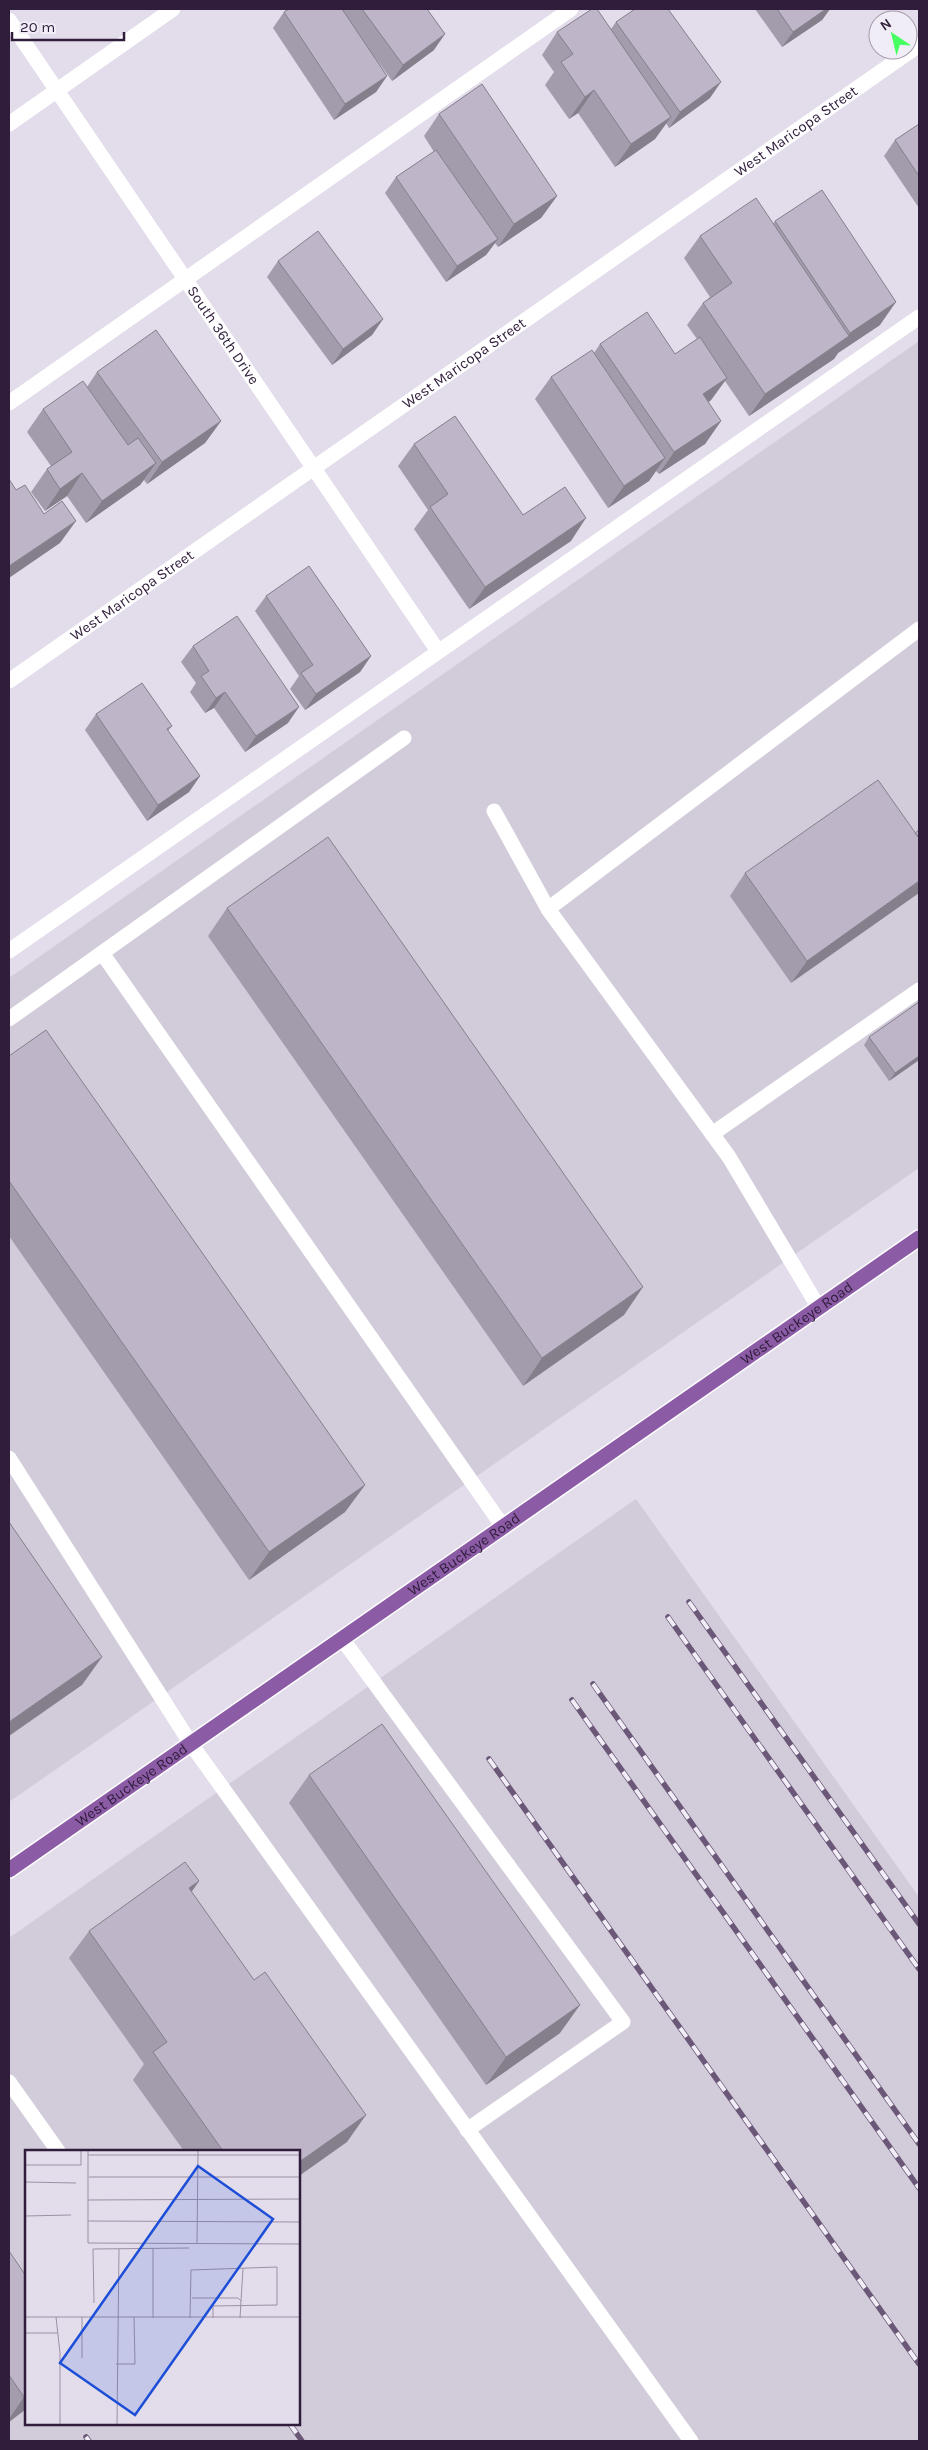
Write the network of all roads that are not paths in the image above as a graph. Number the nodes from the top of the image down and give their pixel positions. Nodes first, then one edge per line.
1 (174, 9) edge
2 (571, 9) edge
3 (9, 20) edge
4 (919, 45) edge
5 (58, 90) junction
6 (9, 124) edge
7 (184, 279) junction
8 (919, 317) edge
9 (9, 403) edge
10 (314, 469) junction
11 (919, 629) edge
12 (438, 650) junction
13 (9, 681) edge
14 (404, 738) dead end
15 (494, 811) dead end
16 (548, 909) junction
17 (9, 951) edge
18 (102, 953) junction
19 (919, 990) edge
20 (9, 1019) edge
21 (712, 1134) junction
22 (919, 1238) edge
23 (819, 1308) junction
24 (9, 1458) edge
25 (504, 1528) junction
26 (343, 1640) junction
27 (191, 1744) junction
28 (9, 1870) edge
29 (9, 2082) edge
30 (467, 2130) junction
31 (57, 2150) edge
32 (691, 2441) edge

1 - 5 street
2 - 7 street
3 - 5 street, South 36th Drive
4 - 10 street, West Maricopa Street
5 - 6 street
5 - 7 street, South 36th Drive
7 - 9 street
7 - 10 street, South 36th Drive
8 - 12 street
10 - 12 street, South 36th Drive
10 - 13 street, West Maricopa Street
11 - 16 street
12 - 17 street
14 - 18 street
15 - 16 street
16 - 21 street
18 - 20 street
18 - 25 street
19 - 21 street
21 - 23 street
22 - 23 main road, West Buckeye Road
23 - 25 main road, West Buckeye Road
24 - 27 street
25 - 26 main road, West Buckeye Road
26 - 27 main road, West Buckeye Road
26 - 30 street
27 - 28 main road, West Buckeye Road
27 - 30 street
29 - 31 street
30 - 32 street

